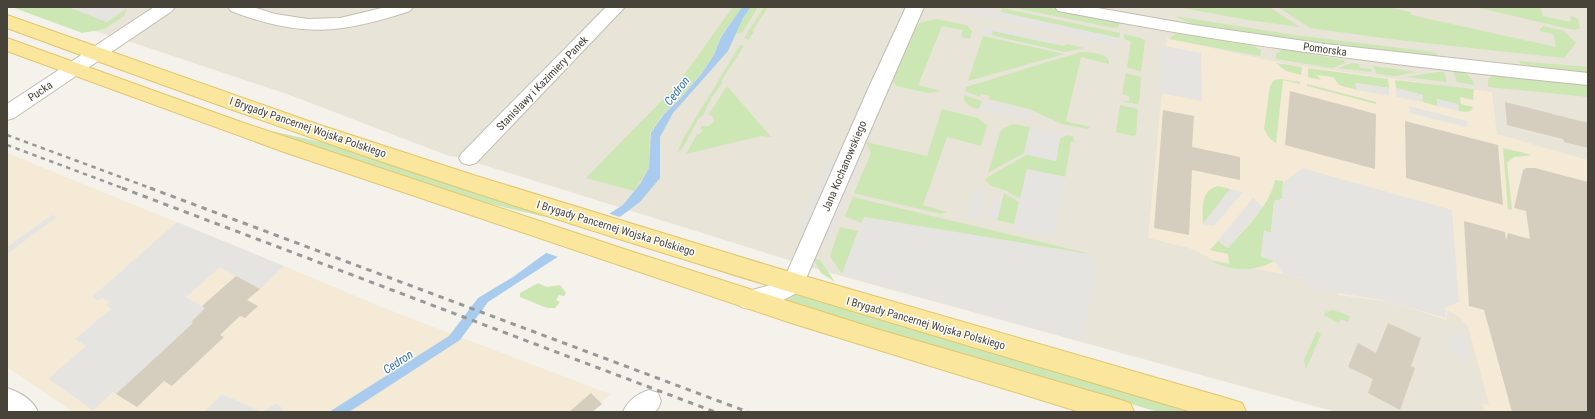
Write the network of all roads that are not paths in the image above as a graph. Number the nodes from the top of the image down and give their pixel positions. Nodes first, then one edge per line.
1 (166, 7) edge
2 (237, 7) edge
3 (404, 7) edge
4 (616, 7) edge
5 (915, 7) edge
6 (1064, 7) edge
7 (1157, 16) edge
8 (7, 21) edge
9 (7, 44) edge
10 (96, 54) junction
11 (73, 69) junction
12 (1588, 79) edge
13 (7, 113) edge
14 (468, 158) dead end
15 (793, 283) junction
16 (750, 300) junction
17 (7, 399) edge
18 (26, 412) edge
19 (1121, 412) edge
20 (1233, 412) edge

1 - 10 street, Pucka
2 - 3 street
4 - 14 street, Stanisławy i Kazimiery Panek
5 - 15 street, Jana Kochanowskiego
6 - 7 street, Pomorska
7 - 12 street, Pomorska
8 - 10 main road, I Brygady Pancernej Wojska Polskiego
9 - 11 main road
10 - 11 street, Pucka
10 - 15 main road, I Brygady Pancernej Wojska Polskiego
11 - 13 street, Pucka
11 - 16 main road
15 - 16 street
15 - 20 main road, I Brygady Pancernej Wojska Polskiego
16 - 19 main road
17 - 18 street

